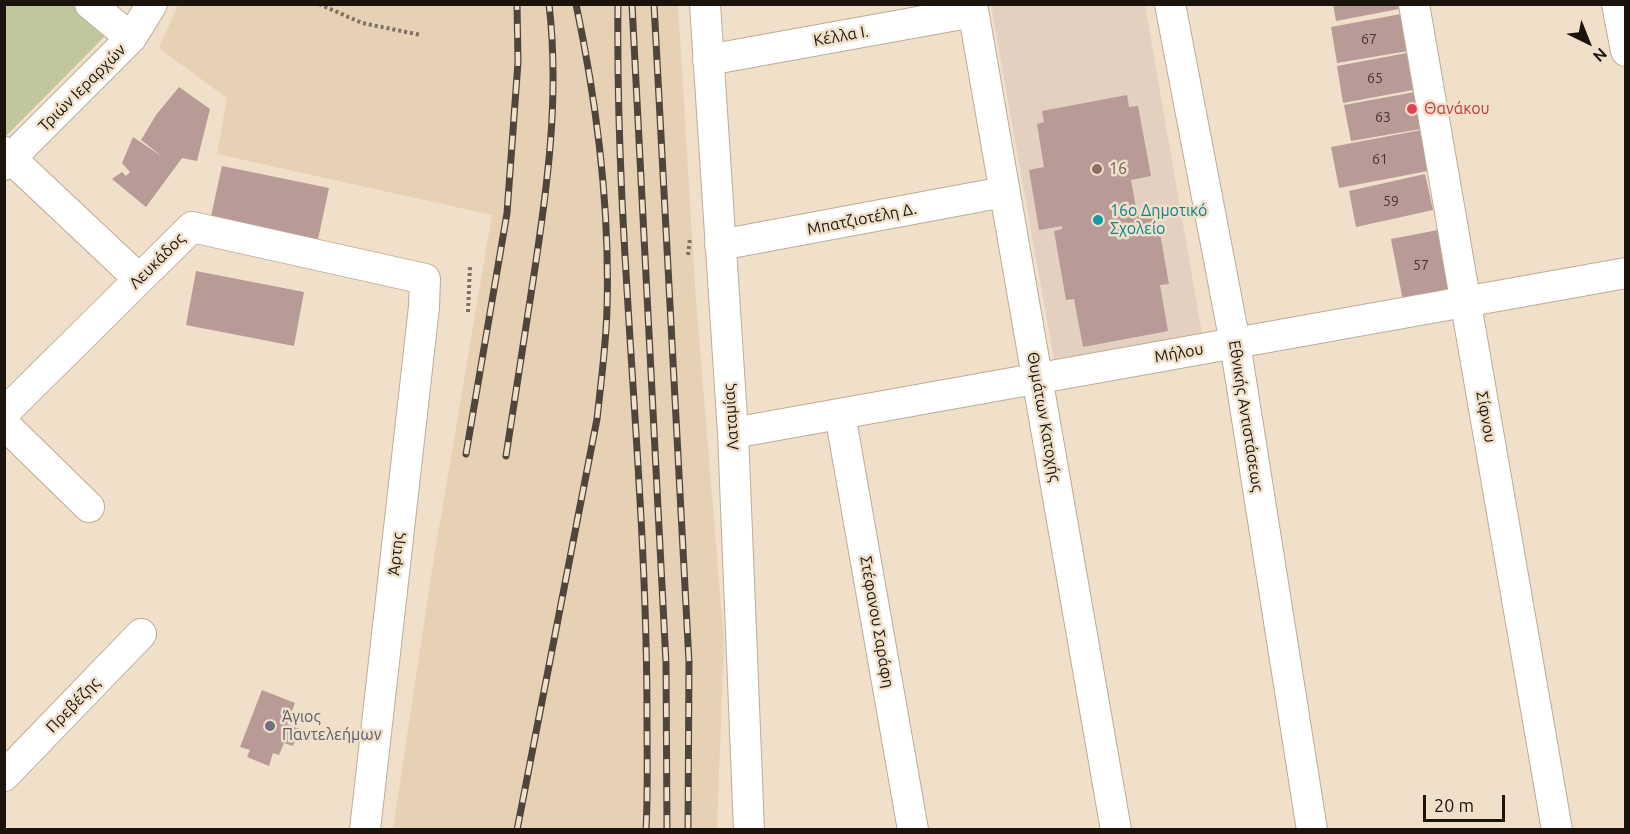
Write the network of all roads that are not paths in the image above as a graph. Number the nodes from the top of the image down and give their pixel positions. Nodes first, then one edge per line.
1 (90, 4) edge
2 (152, 4) edge
3 (705, 4) edge
4 (1170, 4) edge
5 (1414, 4) edge
6 (1617, 4) edge
7 (972, 8) edge
8 (131, 38) junction
9 (1626, 51) edge
10 (708, 60) junction
11 (7, 159) edge
12 (1004, 192) junction
13 (720, 245) junction
14 (1626, 273) edge
15 (139, 279) junction
16 (425, 279) joint
17 (1466, 302) junction
18 (1235, 343) junction
19 (1037, 379) junction
20 (4, 413) edge
21 (840, 414) junction
22 (4, 424) edge
23 (733, 433) junction
24 (89, 507) dead end
25 (141, 634) dead end
26 (4, 776) edge
27 (365, 830) edge
28 (749, 830) edge
29 (914, 830) edge
30 (1116, 830) edge
31 (1311, 830) edge
32 (1557, 830) edge

1 - 8 street
2 - 8 street, Τριών Ιεραρχών
3 - 10 street, Λαταμίας
4 - 18 street, Εθνικής Αντιστάσεως
5 - 17 street, Σίφνου
6 - 9 street
7 - 10 street, Κέλλα Ι.
7 - 12 street, Θυμάτων Κατοχής
8 - 11 street, Τριών Ιεραρχών
10 - 13 street, Λαταμίας
11 - 15 street
12 - 13 street, Μπατζιοτέλη Δ.
12 - 19 street, Θυμάτων Κατοχής
13 - 23 street, Λαταμίας
14 - 17 street, Μήλου
15 - 16 street, Λευκάδος
15 - 20 street, Λευκάδος
16 - 27 street, Άρτης
17 - 18 street, Μήλου
17 - 32 street, Σίφνου
18 - 19 street, Μήλου
18 - 31 street, Εθνικής Αντιστάσεως
19 - 21 street, Μήλου
19 - 30 street, Θυμάτων Κατοχής
21 - 23 street, Μήλου
21 - 29 street, Στέφανου Σαράφη
22 - 24 street
23 - 28 street, Λαταμίας
25 - 26 street, Πρεβέζης

